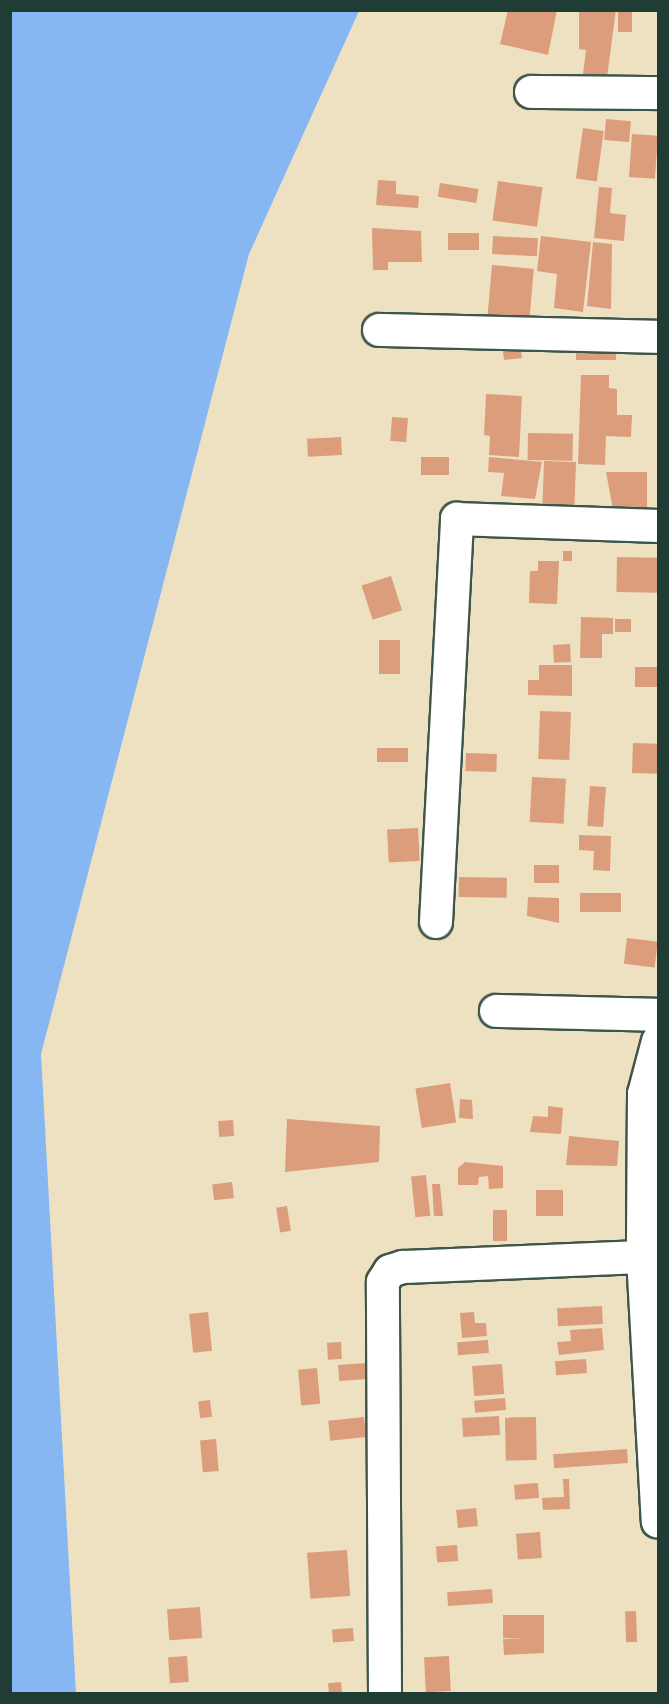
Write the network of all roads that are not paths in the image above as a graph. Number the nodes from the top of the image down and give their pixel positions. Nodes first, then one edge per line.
1 (531, 92) dead end
2 (658, 93) edge
3 (379, 330) dead end
4 (658, 338) edge
5 (658, 526) edge
6 (436, 922) dead end
7 (496, 1011) dead end
8 (658, 1015) edge
9 (658, 1041) edge
10 (643, 1257) junction
11 (658, 1522) edge
12 (385, 1694) edge

1 - 2 street
3 - 4 street
5 - 6 street
7 - 8 street
9 - 10 street
10 - 11 street
10 - 12 street

